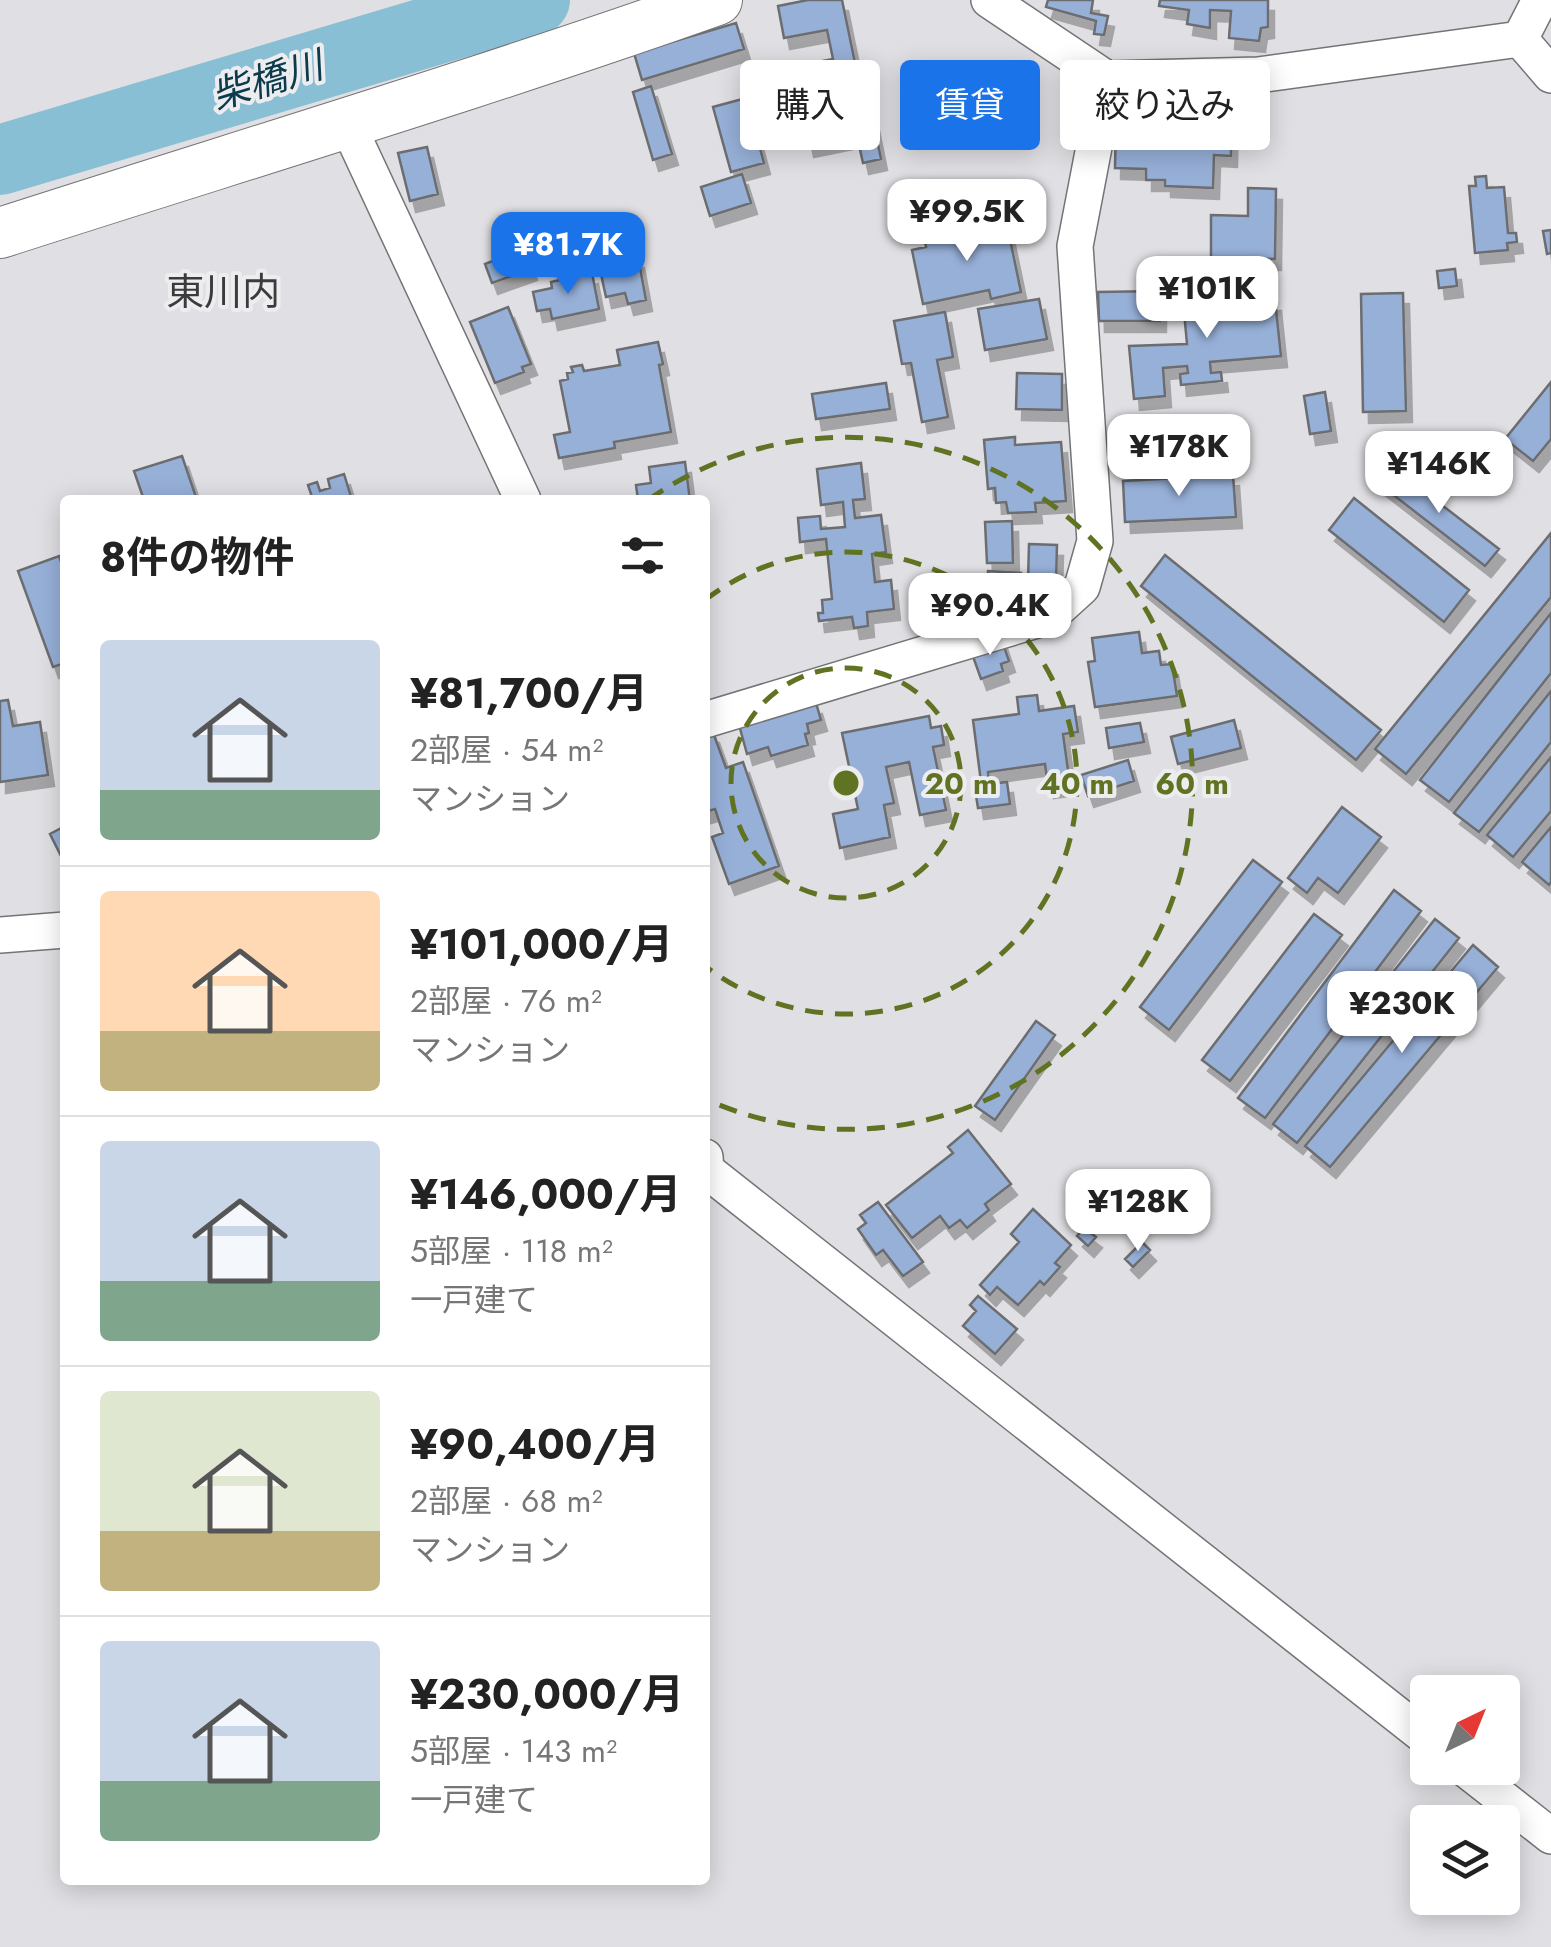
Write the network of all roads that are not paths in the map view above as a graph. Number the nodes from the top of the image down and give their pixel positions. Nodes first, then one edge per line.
1 (718, 0) edge
2 (988, 0) edge
3 (1540, 0) edge
4 (1520, 39) junction
5 (1078, 60) edge
6 (1270, 73) edge
7 (1551, 75) edge
8 (346, 121) junction
9 (1093, 150) edge
10 (0, 233) edge
11 (520, 495) edge
12 (710, 718) edge
13 (60, 930) edge
14 (0, 935) edge
15 (710, 1173) edge
16 (1410, 1725) edge
17 (1486, 1785) edge
18 (1551, 1836) edge

1 - 8 street
2 - 5 street
3 - 4 street
4 - 6 street
4 - 7 street
8 - 10 street
8 - 11 street
9 - 12 street
13 - 14 street
15 - 16 street
17 - 18 street

